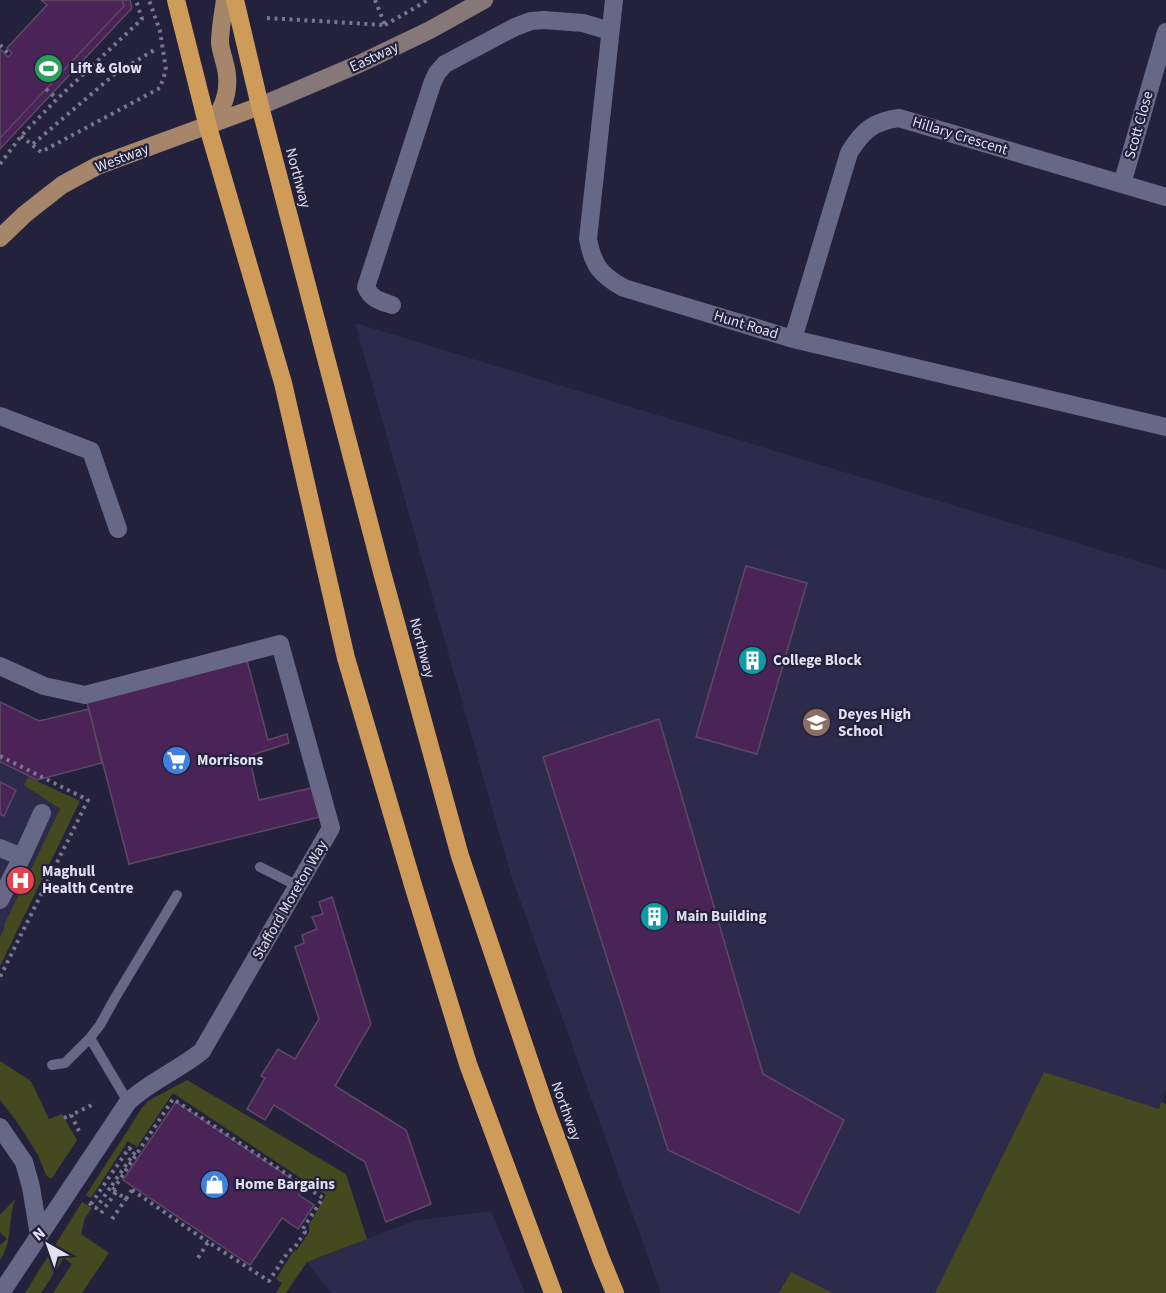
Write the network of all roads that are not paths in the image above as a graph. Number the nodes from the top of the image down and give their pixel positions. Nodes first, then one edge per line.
1 (176, 0) edge
2 (225, 0) edge
3 (235, 0) edge
4 (484, 0) edge
5 (614, 0) edge
6 (610, 31) junction
7 (1166, 32) edge
8 (260, 106) junction
9 (208, 127) junction
10 (1122, 184) junction
11 (1166, 197) edge
12 (0, 238) edge
13 (392, 305) dead end
14 (793, 339) junction
15 (0, 416) edge
16 (1166, 428) edge
17 (118, 529) dead end
18 (0, 666) edge
19 (42, 813) dead end
20 (0, 848) edge
21 (22, 857) junction
22 (260, 867) dead end
23 (298, 886) junction
24 (177, 895) dead end
25 (0, 900) edge
26 (90, 1038) junction
27 (52, 1065) dead end
28 (128, 1102) junction
29 (0, 1127) edge
30 (39, 1236) junction
31 (1, 1293) edge
32 (553, 1293) edge
33 (615, 1293) edge

1 - 9 highway
2 - 9 main road
3 - 8 highway, Northway
4 - 8 street, Eastway
5 - 6 street, Hunt Road
6 - 13 street
6 - 14 street, Hunt Road
7 - 10 street, Scott Close
8 - 9 main road, Westway
8 - 33 highway, Northway
9 - 12 main road, Westway
9 - 32 highway
10 - 11 street, Hillary Crescent
10 - 14 street, Hillary Crescent
14 - 16 street, Hunt Road
15 - 17 street
18 - 23 street, Stafford Moreton Way
19 - 21 street
20 - 21 street
21 - 25 street
22 - 23 lane
23 - 28 street, Stafford Moreton Way
24 - 26 lane
26 - 27 lane
26 - 28 lane
28 - 30 street, Stafford Moreton Way
29 - 30 street
30 - 31 street, Stafford Moreton Way

